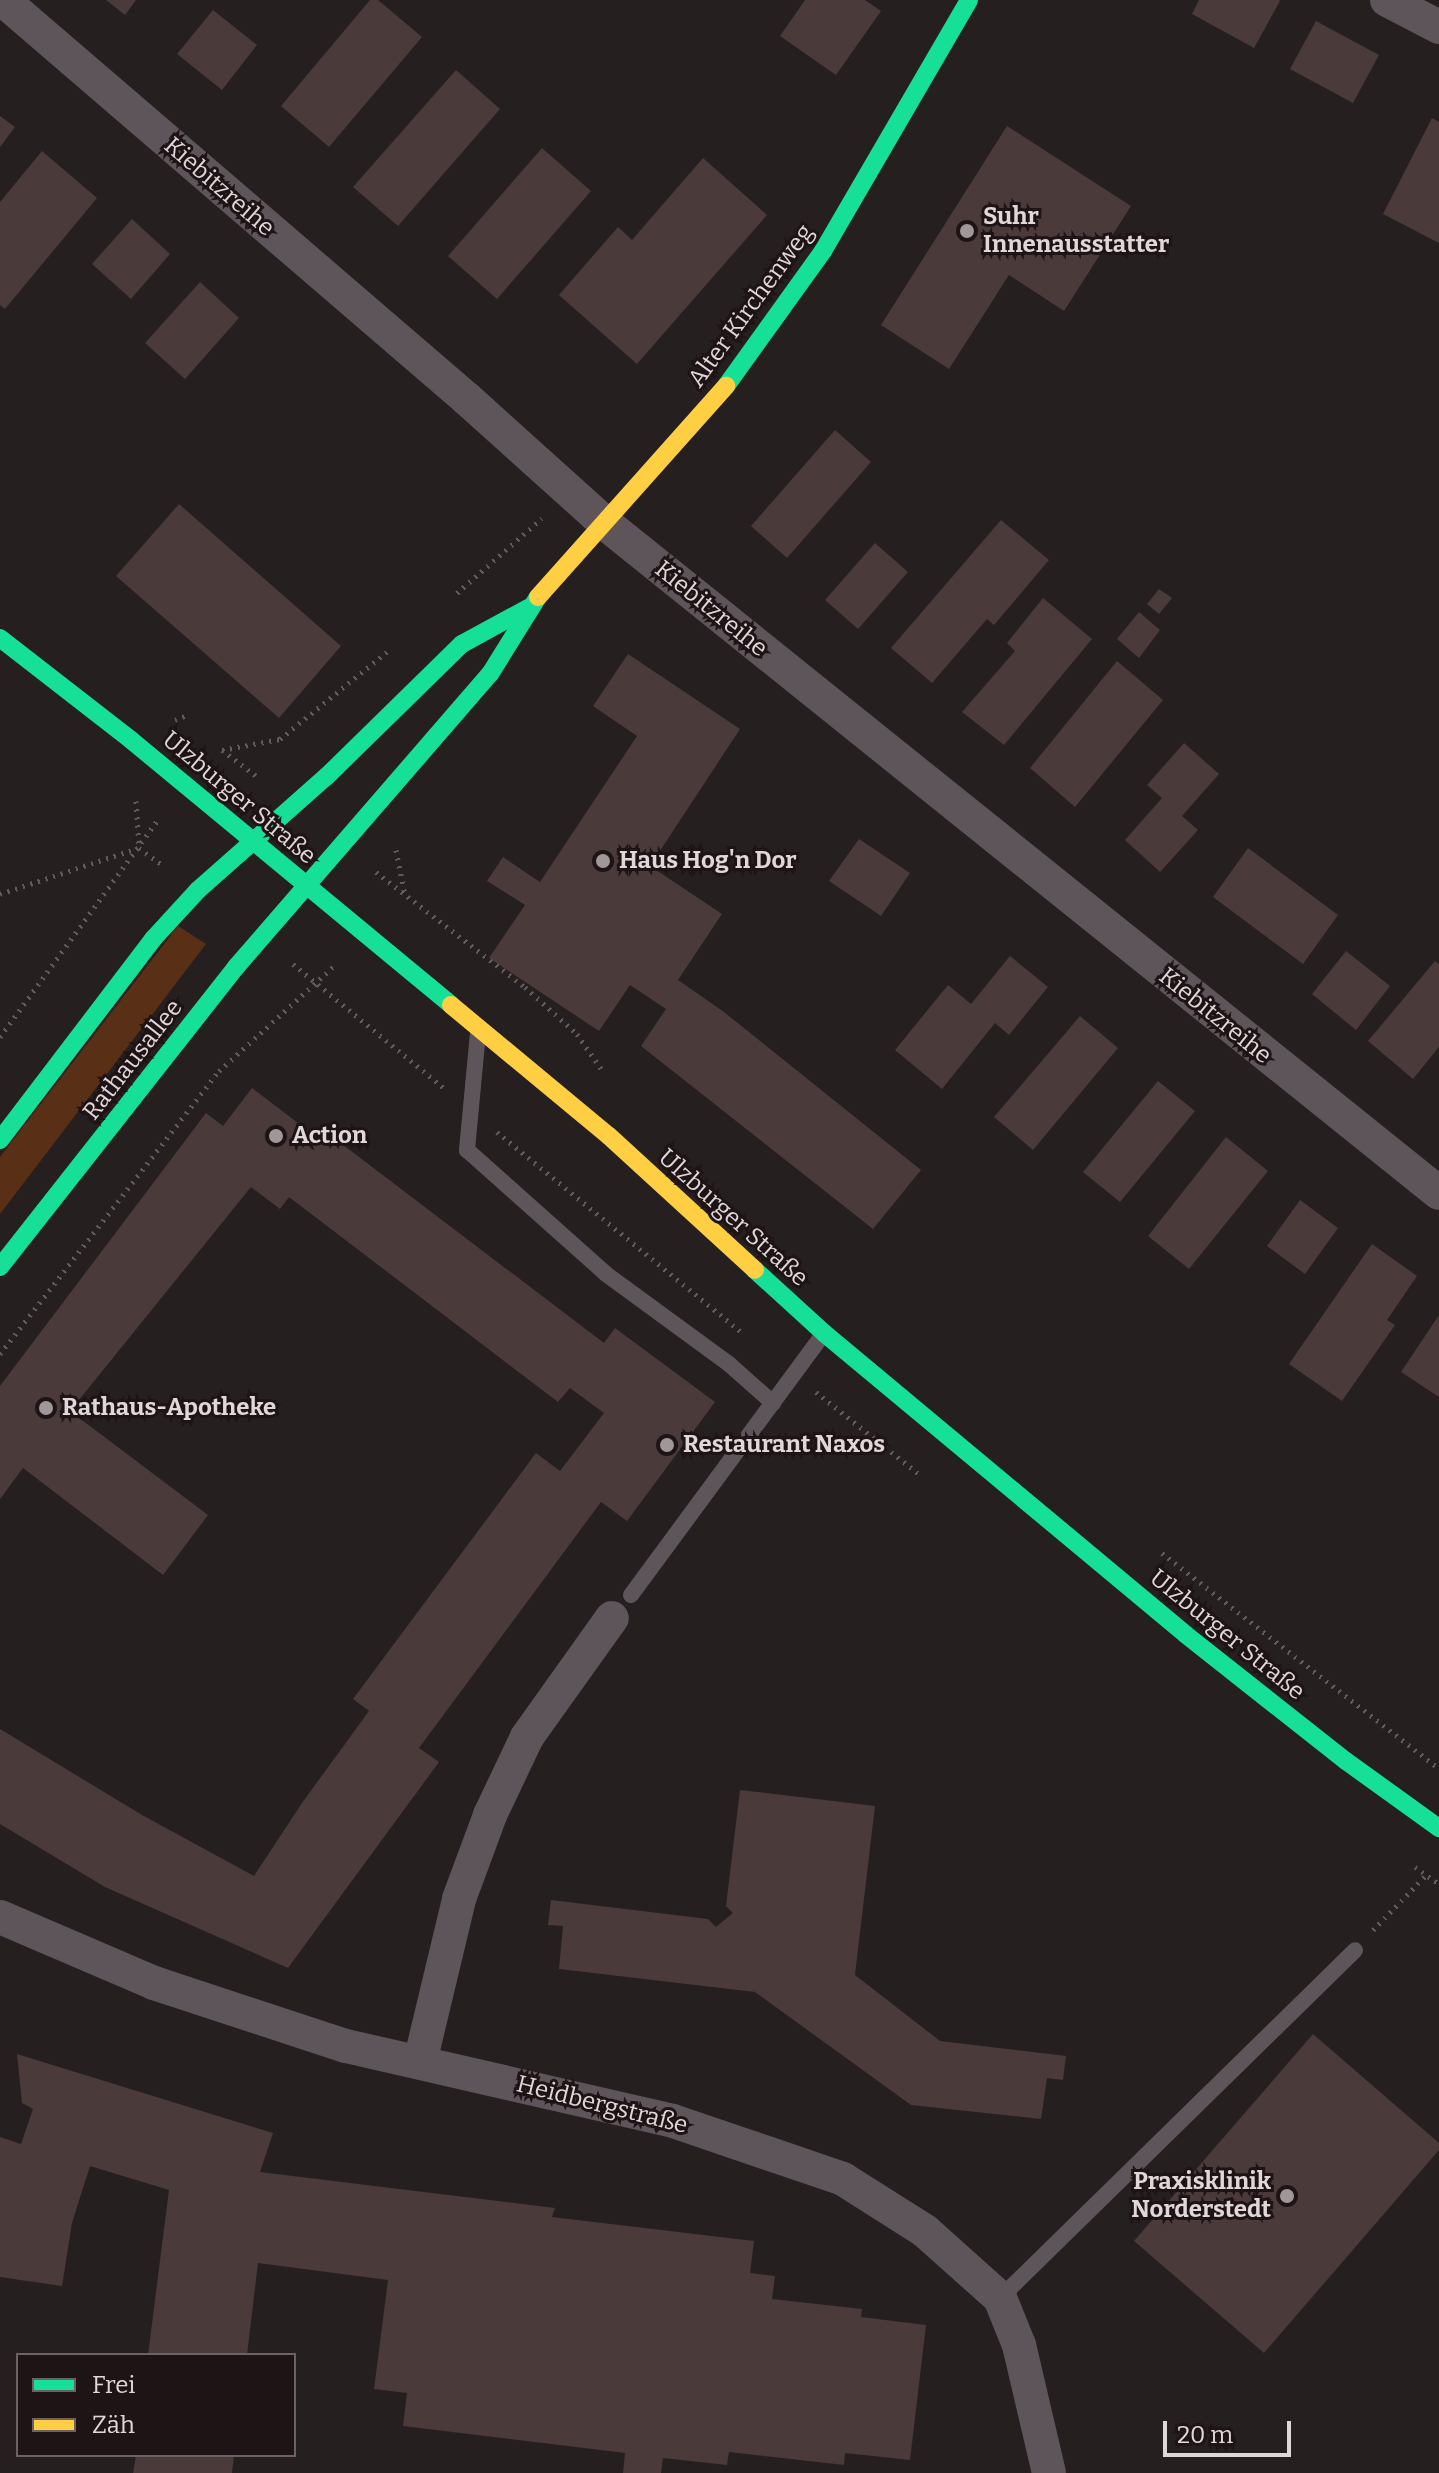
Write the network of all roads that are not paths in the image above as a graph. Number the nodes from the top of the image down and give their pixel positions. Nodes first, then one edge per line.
1 (3, 0) edge
2 (969, 0) edge
3 (1387, 0) edge
4 (1439, 27) edge
5 (606, 524) junction
6 (528, 608) junction
7 (0, 638) edge
8 (253, 841) junction
9 (308, 886) junction
10 (478, 1027) junction
11 (0, 1140) edge
12 (1439, 1193) edge
13 (0, 1267) edge
14 (824, 1333) junction
15 (773, 1403) junction
16 (621, 1606) joint
17 (1439, 1828) edge
18 (0, 1917) edge
19 (1355, 1950) road end
20 (420, 2062) junction
21 (1000, 2298) junction
22 (1049, 2473) edge

1 - 5 street, Kiebitzreihe
2 - 5 main road, Alter Kirchenweg
3 - 4 street
5 - 6 main road, Alter Kirchenweg
5 - 12 street, Kiebitzreihe
6 - 8 main road, Alter Kirchenweg
6 - 9 main road, Alter Kirchenweg
7 - 8 main road, Ulzburger Straße
8 - 9 main road, Ulzburger Straße
8 - 11 main road
9 - 10 main road, Ulzburger Straße
9 - 13 main road, Rathausallee
10 - 14 main road, Ulzburger Straße
10 - 15 lane
14 - 15 lane
14 - 17 main road, Ulzburger Straße
15 - 16 lane
16 - 20 street
18 - 20 street, Heidbergstraße
19 - 21 lane
20 - 21 street, Heidbergstraße
21 - 22 street, Heidbergstraße

